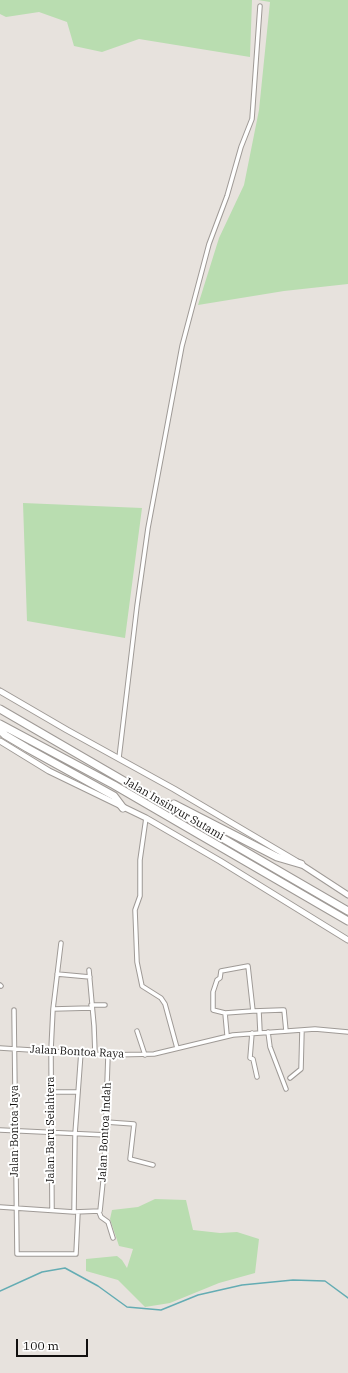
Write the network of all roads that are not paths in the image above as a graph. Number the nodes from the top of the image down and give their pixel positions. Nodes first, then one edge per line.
1 (260, 6) dead end
2 (0, 691) edge
3 (0, 709) edge
4 (0, 724) edge
5 (0, 730) edge
6 (0, 741) edge
7 (119, 758) junction
8 (153, 797) junction
9 (124, 808) junction
10 (146, 818) junction
11 (301, 864) junction
12 (348, 895) edge
13 (348, 911) edge
14 (348, 921) edge
15 (348, 940) edge
16 (61, 943) dead end
17 (89, 970) dead end
18 (57, 974) junction
19 (90, 977) junction
20 (105, 1005) dead end
21 (91, 1006) junction
22 (53, 1009) junction
23 (14, 1010) dead end
24 (254, 1011) junction
25 (259, 1011) junction
26 (225, 1013) junction
27 (137, 1030) dead end
28 (302, 1030) junction
29 (286, 1031) junction
30 (260, 1032) junction
31 (268, 1032) junction
32 (348, 1032) edge
33 (252, 1033) junction
34 (227, 1035) junction
35 (0, 1048) edge
36 (177, 1048) junction
37 (15, 1049) junction
38 (51, 1050) junction
39 (80, 1052) junction
40 (95, 1054) junction
41 (108, 1055) junction
42 (145, 1055) junction
43 (257, 1077) dead end
44 (290, 1078) dead end
45 (286, 1090) dead end
46 (51, 1092) junction
47 (78, 1092) junction
48 (106, 1122) junction
49 (0, 1130) edge
50 (15, 1130) junction
51 (51, 1133) junction
52 (76, 1134) junction
53 (106, 1135) junction
54 (153, 1165) dead end
55 (0, 1207) edge
56 (16, 1207) junction
57 (52, 1209) junction
58 (100, 1211) junction
59 (76, 1212) junction
60 (113, 1238) dead end

1 - 7 street
2 - 7 street
3 - 8 highway, Jalan Insinyur Sutami
4 - 14 highway, Jalan Insinyur Sutami
5 - 9 highway
6 - 9 street
7 - 11 street
8 - 11 highway
8 - 13 highway, Jalan Insinyur Sutami
9 - 10 street
10 - 15 street
10 - 36 street
11 - 12 street
16 - 18 street, Jalan Baru Seiahtera
17 - 19 street
18 - 19 street
18 - 22 street, Jalan Baru Seiahtera
19 - 21 street
20 - 21 street
21 - 22 street
21 - 40 street
22 - 38 street, Jalan Baru Seiahtera
23 - 37 street, Jalan Bontoa Jaya
24 - 25 street
24 - 26 street
24 - 26 street
25 - 29 street
25 - 30 street
26 - 34 street
27 - 42 street
28 - 29 street, Jalan Bontoa Raya
28 - 32 street, Jalan Bontoa Raya
28 - 44 street
29 - 31 street, Jalan Bontoa Raya
30 - 31 street, Jalan Bontoa Raya
30 - 33 street, Jalan Bontoa Raya
31 - 45 street
33 - 34 street, Jalan Bontoa Raya
33 - 43 street
34 - 36 street, Jalan Bontoa Raya
35 - 37 street, Jalan Bontoa Raya
36 - 42 street, Jalan Bontoa Raya
37 - 38 street, Jalan Bontoa Raya
37 - 50 street, Jalan Bontoa Jaya
38 - 39 street, Jalan Bontoa Raya
38 - 46 street, Jalan Baru Seiahtera
39 - 40 street, Jalan Bontoa Raya
39 - 47 street
40 - 41 street, Jalan Bontoa Raya
41 - 42 street, Jalan Bontoa Raya
41 - 48 street, Jalan Bontoa Indah
46 - 47 street
46 - 51 street, Jalan Baru Seiahtera
47 - 52 street
48 - 53 street, Jalan Bontoa Indah
48 - 54 street
49 - 50 street
50 - 51 street
50 - 56 street, Jalan Bontoa Jaya
51 - 52 street
51 - 57 street, Jalan Baru Seiahtera
52 - 53 street
52 - 59 street
53 - 58 street, Jalan Bontoa Indah
55 - 56 street
56 - 57 street
56 - 59 street, Jalan Bontoa Jaya
57 - 59 street
58 - 59 street
58 - 60 street

